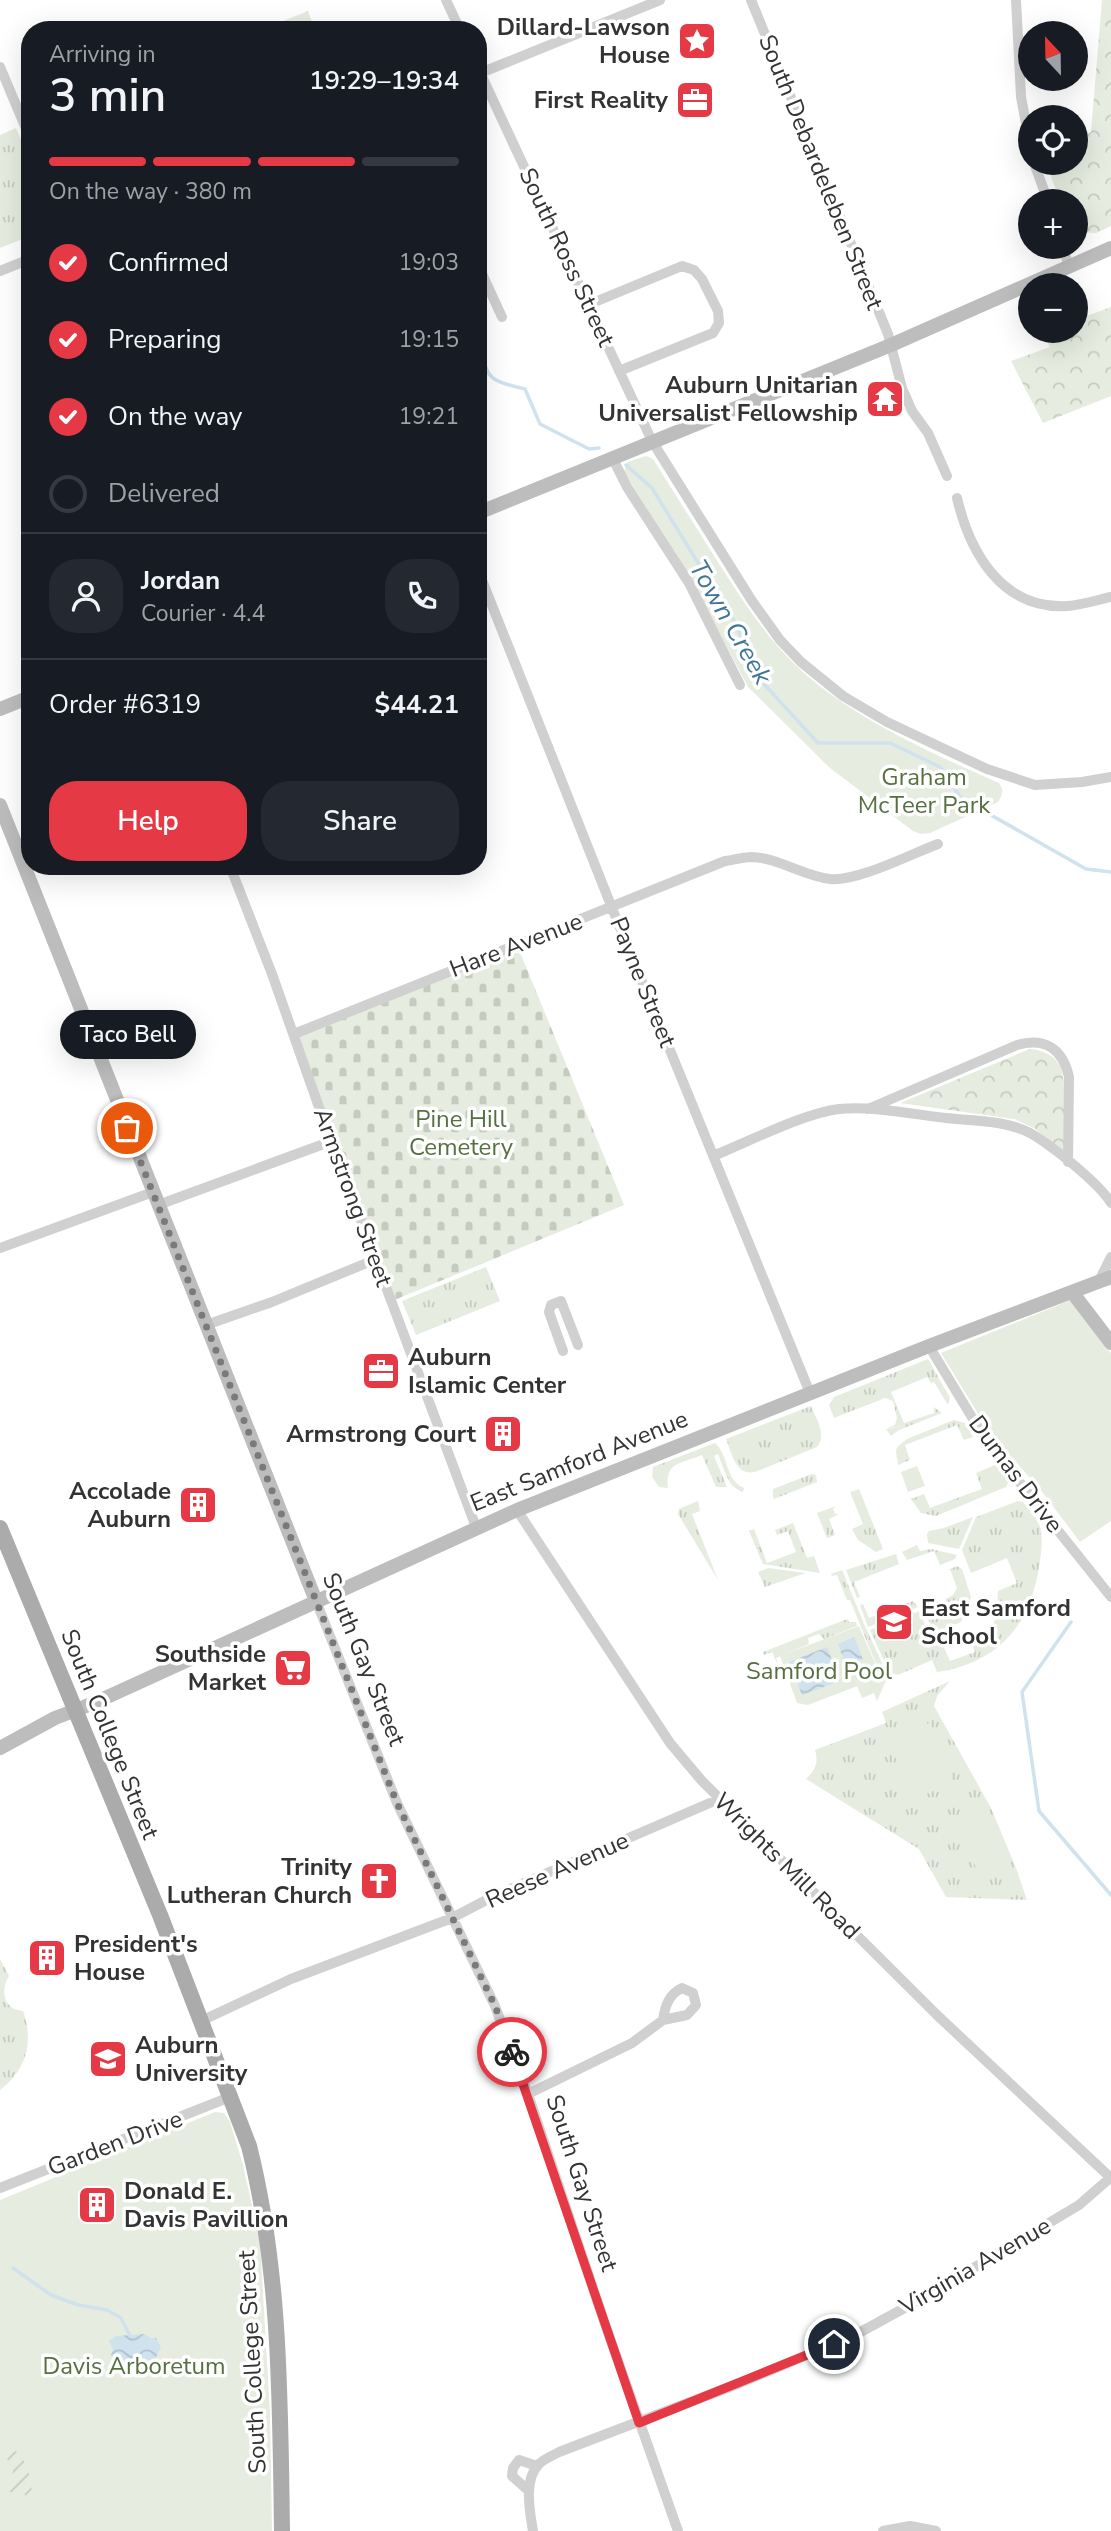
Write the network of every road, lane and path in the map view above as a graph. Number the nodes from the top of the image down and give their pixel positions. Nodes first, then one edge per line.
1 (446, 0) edge
2 (660, 0) edge
3 (751, 0) edge
4 (1016, 0) edge
5 (456, 21) edge
6 (0, 67) edge
7 (487, 69) edge
8 (487, 89) edge
9 (1023, 105) edge
10 (21, 117) edge
11 (1111, 248) edge
12 (1067, 259) edge
13 (21, 263) edge
14 (1069, 267) junction
15 (0, 271) edge
16 (487, 284) edge
17 (590, 304) junction
18 (502, 317) dead end
19 (891, 345) junction
20 (619, 371) junction
21 (652, 441) junction
22 (613, 459) junction
23 (947, 476) dead end
24 (957, 498) dead end
25 (487, 509) edge
26 (487, 593) edge
27 (1111, 597) edge
28 (740, 685) dead end
29 (21, 701) edge
30 (0, 709) edge
31 (1111, 777) edge
32 (0, 805) edge
33 (938, 844) dead end
34 (21, 858) edge
35 (28, 875) edge
36 (233, 875) edge
37 (612, 908) junction
38 (294, 1034) junction
39 (868, 1109) junction
40 (332, 1141) junction
41 (713, 1156) junction
42 (1068, 1162) junction
43 (155, 1198) junction
44 (1111, 1203) edge
45 (0, 1248) edge
46 (1111, 1257) edge
47 (377, 1261) junction
48 (1105, 1279) edge
49 (1072, 1292) junction
50 (206, 1325) junction
51 (1111, 1343) edge
52 (578, 1345) dead end
53 (929, 1346) junction
54 (563, 1351) dead end
55 (810, 1393) junction
56 (517, 1510) junction
57 (476, 1527) junction
58 (0, 1528) edge
59 (1111, 1597) edge
60 (316, 1601) junction
61 (75, 1710) junction
62 (0, 1748) edge
63 (719, 1799) junction
64 (452, 1918) junction
65 (663, 2020) dead end
66 (201, 2021) junction
67 (528, 2094) junction
68 (230, 2097) junction
69 (1111, 2178) edge
70 (0, 2188) edge
71 (639, 2423) junction
72 (537, 2466) junction
73 (529, 2491) junction
74 (282, 2531) edge
75 (533, 2531) edge
76 (678, 2531) edge
77 (883, 2531) edge
78 (936, 2531) edge

1 - 5 street
2 - 7 street
3 - 19 street, South Debardeleben Street
4 - 9 street
6 - 10 street
8 - 17 street, South Ross Street
11 - 14 street
12 - 14 street
13 - 15 street
14 - 19 street
16 - 18 street
17 - 20 street, South Ross Street
17 - 20 street
19 - 21 street
19 - 23 street, South Debardeleben Street
20 - 21 street, South Ross Street
21 - 22 street
21 - 31 street, South Ross Street
22 - 25 street
22 - 28 street
24 - 27 street
26 - 37 street, Payne Street
29 - 30 street
32 - 34 street, South Gay Street
33 - 37 street, Hare Avenue
35 - 43 street, South Gay Street
36 - 38 street, Armstrong Street
37 - 38 street, Hare Avenue
37 - 41 street, Payne Street
38 - 40 street, Armstrong Street
39 - 41 street
39 - 42 street
39 - 42 street
40 - 43 street
40 - 47 street, Armstrong Street
41 - 55 street, Payne Street
42 - 44 street
43 - 45 street
43 - 50 street, South Gay Street
46 - 48 street
47 - 50 street
47 - 57 street, Armstrong Street
48 - 49 street, East Samford Avenue
49 - 51 street
49 - 53 street, East Samford Avenue
50 - 60 street, South Gay Street
52 - 54 street
53 - 55 street, East Samford Avenue
53 - 59 street, Dumas Drive
55 - 56 street, East Samford Avenue
56 - 57 street, East Samford Avenue
56 - 63 street, Wrights Mill Road
57 - 60 street, East Samford Avenue
58 - 61 main road, South College Street
60 - 61 street, East Samford Avenue
60 - 64 street, South Gay Street
61 - 62 street, East Samford Avenue
61 - 66 main road, South College Street
63 - 64 street, Reese Avenue
63 - 69 street, Wrights Mill Road
64 - 66 street, Reese Avenue
64 - 67 street, South Gay Street
65 - 67 street
66 - 68 main road, South College Street
67 - 71 street, South Gay Street
68 - 70 street, Garden Drive
68 - 74 main road, South College Street
69 - 71 street, Virginia Avenue
71 - 72 street, Virginia Avenue
71 - 76 street, South Gay Street
72 - 73 street
72 - 73 street, Virginia Avenue
73 - 75 street
77 - 78 street

